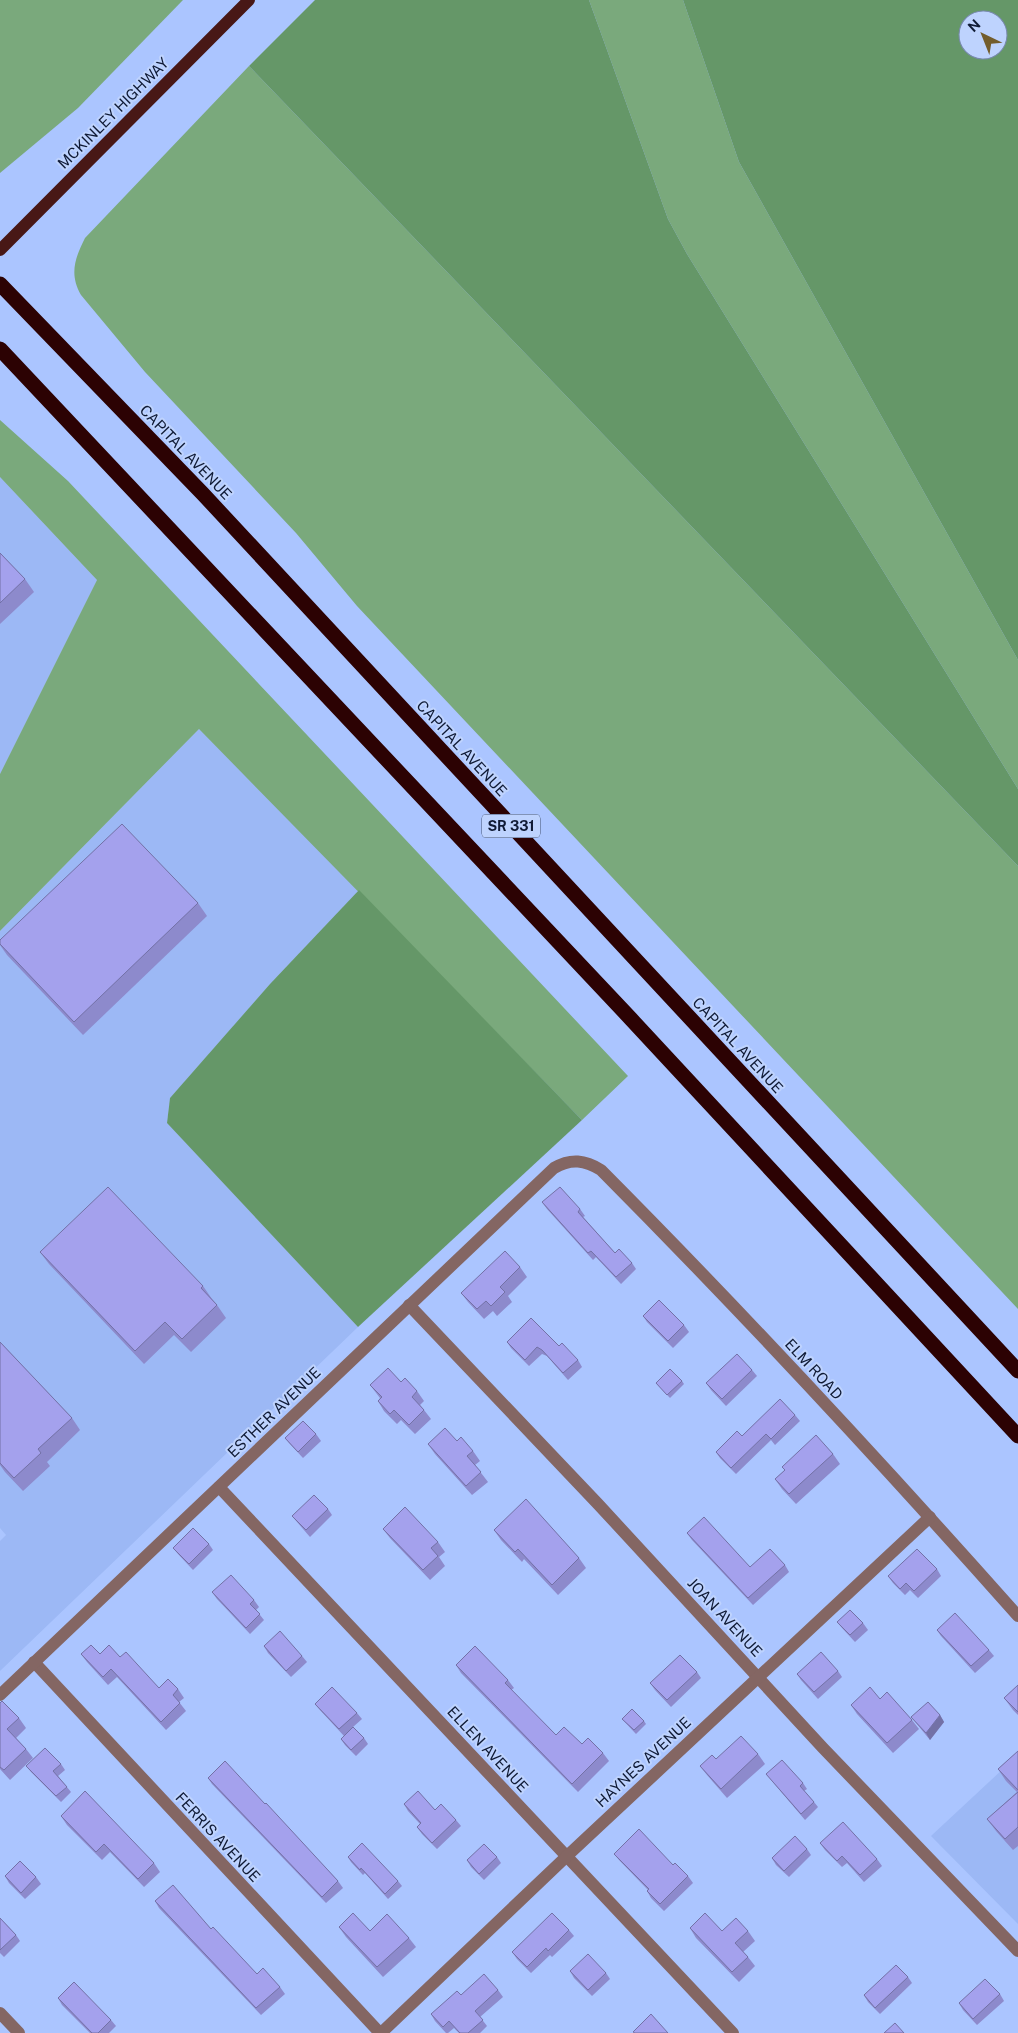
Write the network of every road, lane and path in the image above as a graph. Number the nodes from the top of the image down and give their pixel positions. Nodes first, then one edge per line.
1 (249, 0) edge
2 (0, 250) edge
3 (0, 284) edge
4 (0, 349) edge
5 (575, 1160) joint
6 (409, 1305) junction
7 (1018, 1371) edge
8 (1018, 1436) edge
9 (219, 1487) junction
10 (930, 1517) junction
11 (1018, 1616) edge
12 (34, 1662) junction
13 (758, 1677) junction
14 (0, 1695) edge
15 (567, 1856) junction
16 (1018, 1951) edge
17 (0, 2013) edge
18 (19, 2033) edge
19 (380, 2033) edge
20 (734, 2033) edge

1 - 2 main road, MCKINLEY HIGHWAY
3 - 7 highway, CAPITAL AVENUE / SR 331
4 - 8 highway, SR 331
5 - 6 street, ESTHER AVENUE
5 - 10 street, ELM ROAD
6 - 9 street, ESTHER AVENUE
6 - 13 street, JOAN AVENUE
9 - 12 street, ESTHER AVENUE
9 - 15 street, ELLEN AVENUE
10 - 11 street, ELM ROAD
10 - 13 street, HAYNES AVENUE
12 - 14 street, ESTHER AVENUE
12 - 19 street, FERRIS AVENUE
13 - 15 street, HAYNES AVENUE
13 - 16 street, JOAN AVENUE
15 - 19 street, HAYNES AVENUE
15 - 20 street, ELLEN AVENUE
17 - 18 street

